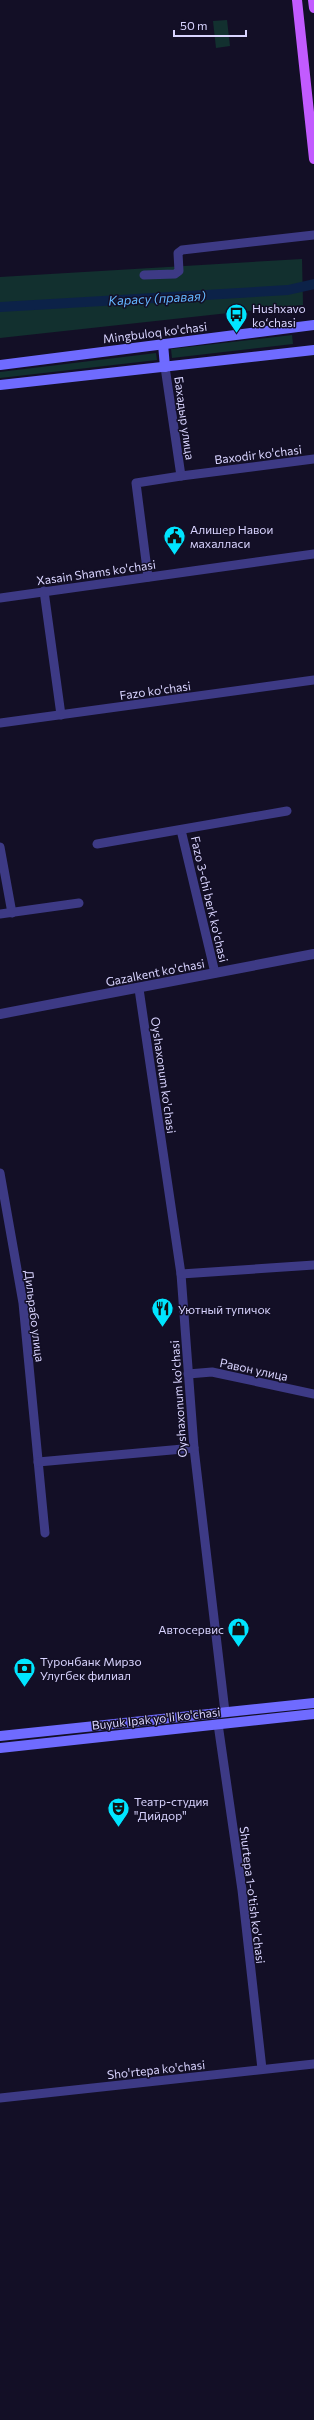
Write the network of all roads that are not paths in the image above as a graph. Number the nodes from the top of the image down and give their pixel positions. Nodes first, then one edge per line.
1 (296, 0) edge
2 (313, 0) edge
3 (314, 8) edge
4 (314, 159) edge
5 (314, 235) edge
6 (144, 275) dead end
7 (314, 325) edge
8 (163, 344) junction
9 (314, 350) edge
10 (0, 365) edge
11 (165, 367) junction
12 (0, 385) edge
13 (314, 460) edge
14 (181, 476) junction
15 (314, 554) edge
16 (148, 577) junction
17 (44, 591) junction
18 (0, 598) edge
19 (314, 680) edge
20 (61, 715) junction
21 (0, 723) edge
22 (287, 811) dead end
23 (181, 830) junction
24 (97, 844) dead end
25 (0, 847) edge
26 (79, 903) dead end
27 (12, 913) junction
28 (0, 914) edge
29 (314, 954) edge
30 (215, 973) junction
31 (139, 989) junction
32 (0, 1014) edge
33 (0, 1173) edge
34 (314, 1265) edge
35 (181, 1274) junction
36 (188, 1374) junction
37 (314, 1394) edge
38 (194, 1448) junction
39 (38, 1462) junction
40 (45, 1533) dead end
41 (314, 1702) edge
42 (221, 1713) junction
43 (314, 1714) edge
44 (222, 1724) junction
45 (0, 1736) edge
46 (0, 1748) edge
47 (314, 2064) edge
48 (262, 2070) junction
49 (0, 2098) edge

1 - 4 main road
2 - 3 main road
5 - 6 street
7 - 8 main road, Mingbuloq ko'chasi
8 - 10 main road, Mingbuloq ko'chasi
8 - 11 main road
9 - 11 main road
11 - 12 main road
11 - 14 street, Бахадыр улица
13 - 14 street, Baxodir ko'chasi
14 - 16 street, Бахадыр улица
15 - 16 street, Xasain Shams ko'chasi
16 - 17 street, Xasain Shams ko'chasi
17 - 18 street, Xasain Shams ko'chasi
17 - 20 street
19 - 20 street, Fazo ko'chasi
20 - 21 street, Fazo ko'chasi
22 - 23 street
23 - 24 street
23 - 30 street, Fazo 3-chi berk ko'chasi
25 - 27 street
26 - 27 street
27 - 28 street
29 - 30 street, Gazalkent ko'chasi
30 - 31 street, Gazalkent ko'chasi
31 - 32 street, Gazalkent ko'chasi
31 - 35 street, Oyshaxonum ko'chasi
33 - 39 street, Дильрабо улица
34 - 35 street
35 - 36 street, Oyshaxonum ko'chasi
36 - 37 street, Равон улица
36 - 38 street, Oyshaxonum ko'chasi
38 - 39 street
38 - 42 street, Oyshaxonum ko'chasi
39 - 40 street, Дильрабо улица
41 - 42 main road, Buyuk Ipak yo'li ko'chasi
42 - 44 main road
42 - 45 main road, Buyuk Ipak yo'li ko'chasi
43 - 44 main road, Buyuk Ipak yo'li ko'chasi
44 - 46 main road, Buyuk Ipak yo'li ko'chasi
44 - 48 street, Shurtepa 1-o'tish ko'chasi
47 - 48 street, Sho'rtepa ko'chasi
48 - 49 street, Sho'rtepa ko'chasi

